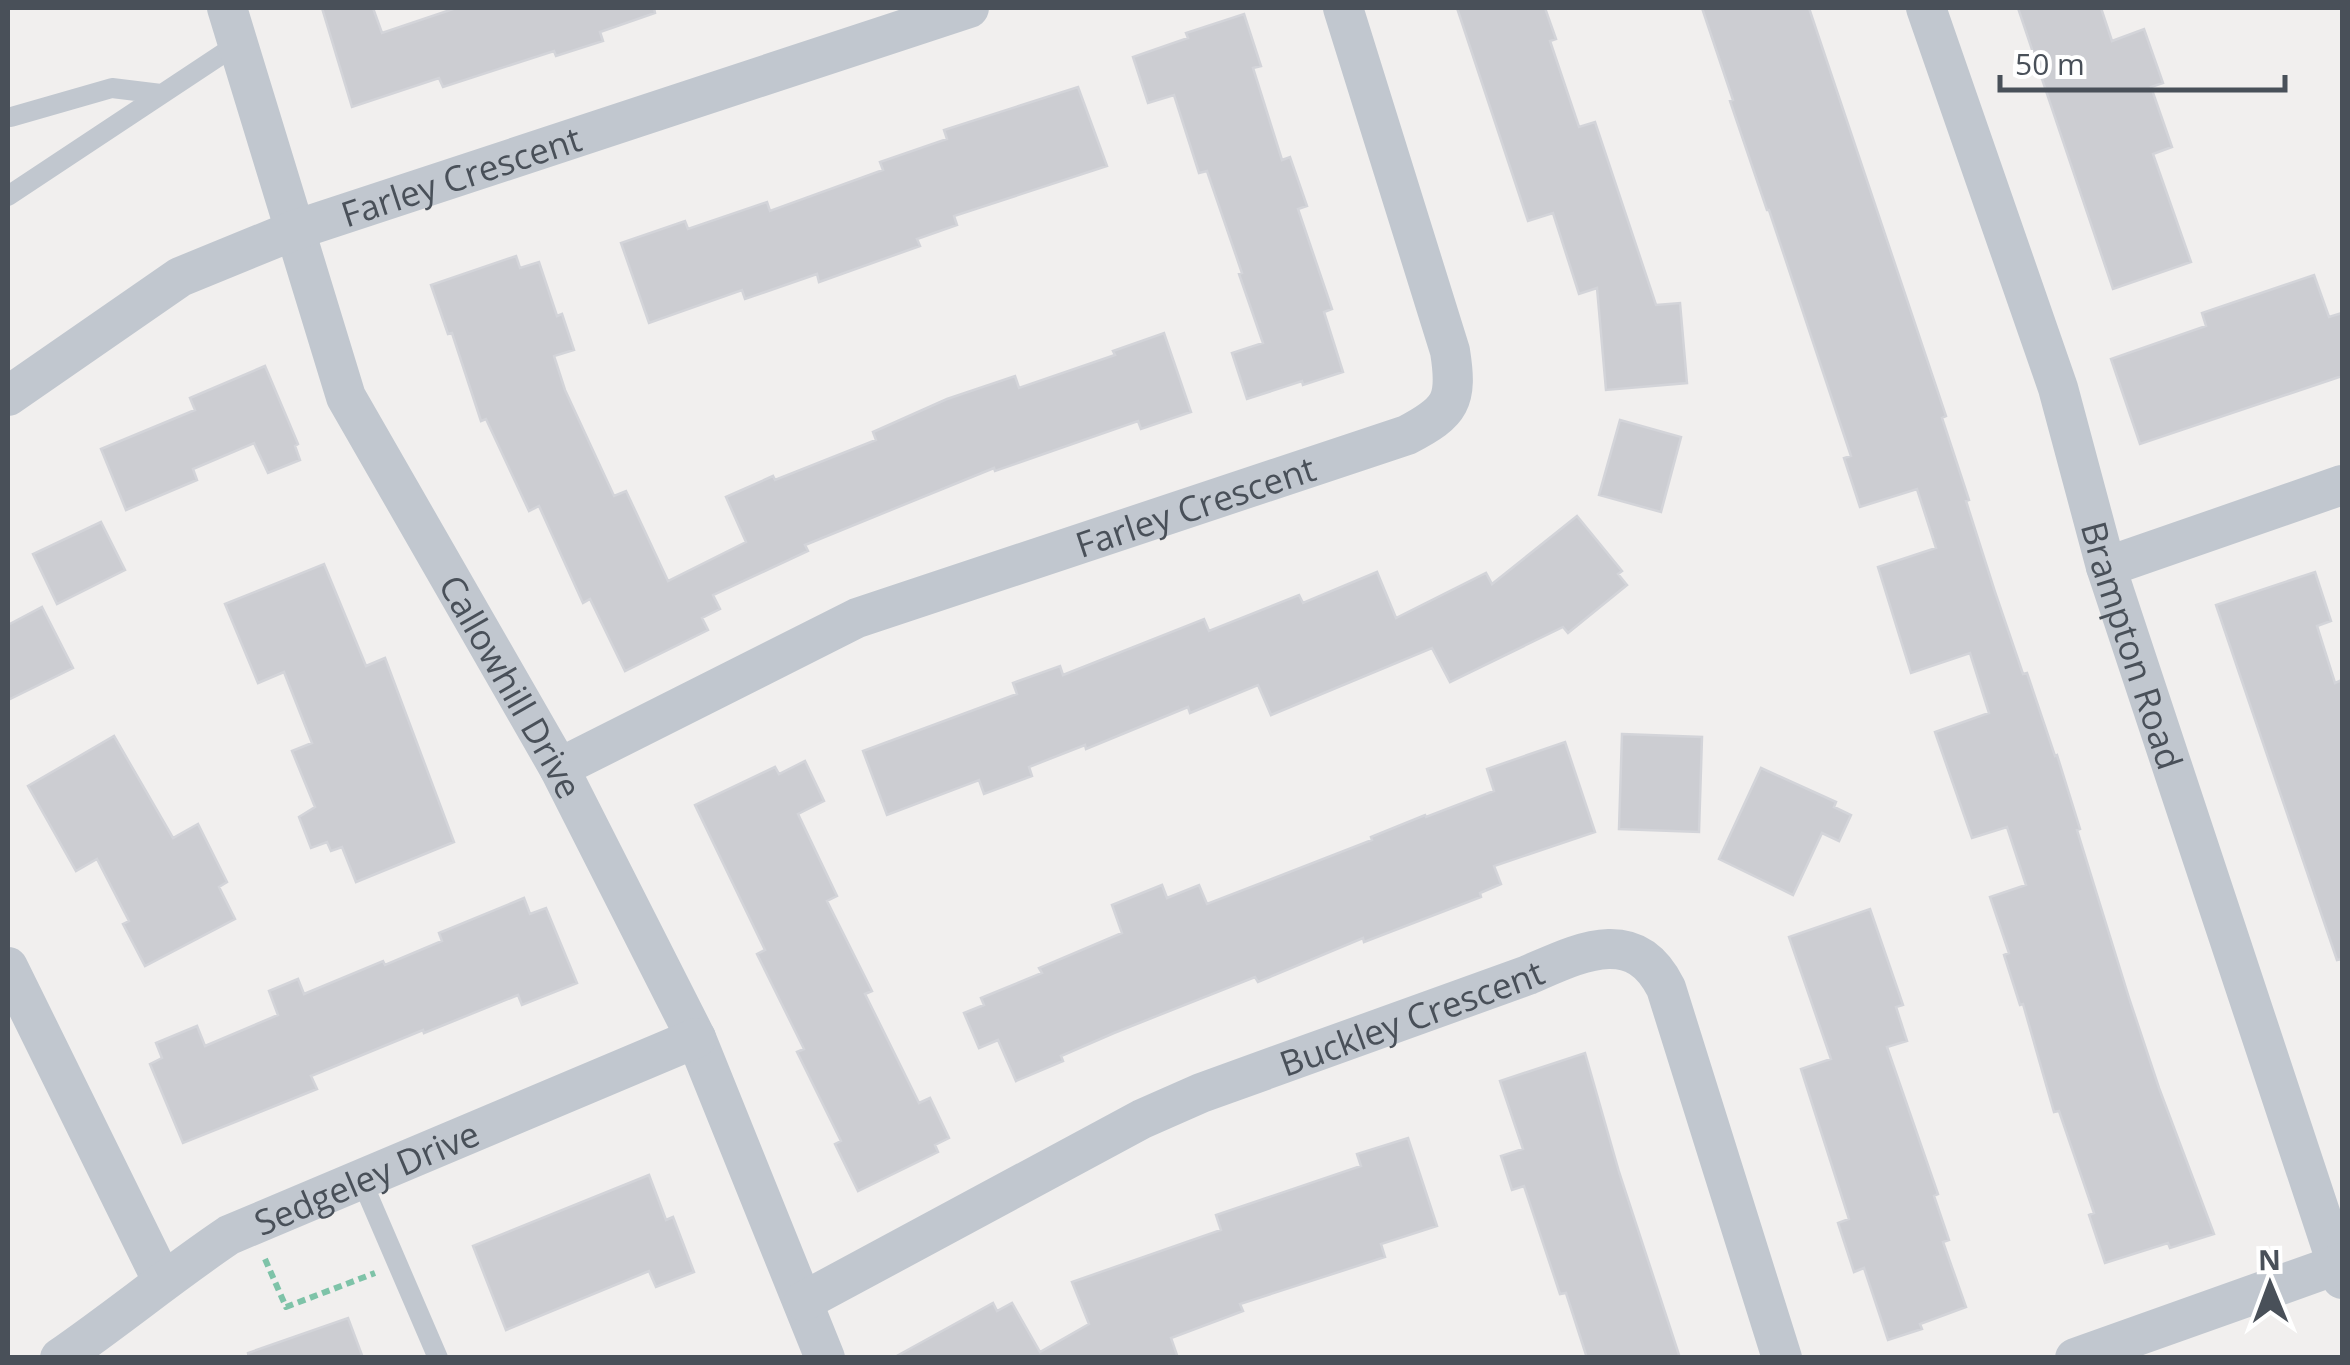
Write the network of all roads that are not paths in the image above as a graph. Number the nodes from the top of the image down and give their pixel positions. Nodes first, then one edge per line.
1 (969, 8) edge
2 (1343, 8) edge
3 (1926, 8) edge
4 (233, 25) edge
5 (161, 94) junction
6 (11, 116) dead end
7 (8, 196) edge
8 (295, 230) junction
9 (8, 396) edge
10 (2342, 484) edge
11 (2106, 567) junction
12 (559, 768) junction
13 (8, 967) edge
14 (696, 1038) junction
15 (361, 1179) junction
16 (2341, 1269) edge
17 (162, 1280) junction
18 (804, 1301) junction
19 (60, 1358) edge
20 (438, 1358) edge
21 (825, 1358) edge
22 (1782, 1358) edge
23 (2075, 1358) edge

1 - 8 street, Farley Crescent
2 - 12 street, Farley Crescent
3 - 11 street, Brampton Road
4 - 5 lane
4 - 8 street, Callowhill Drive
5 - 6 lane
5 - 7 lane
8 - 9 street, Farley Crescent
8 - 12 street, Callowhill Drive
10 - 11 street
11 - 16 street, Brampton Road
12 - 14 street, Callowhill Drive
13 - 17 street
14 - 15 street, Sedgeley Drive
14 - 18 street, Callowhill Drive
15 - 17 street, Sedgeley Drive
15 - 20 lane
16 - 23 street
17 - 19 street, Sedgeley Drive
18 - 21 street, Callowhill Drive
18 - 22 street, Buckley Crescent

